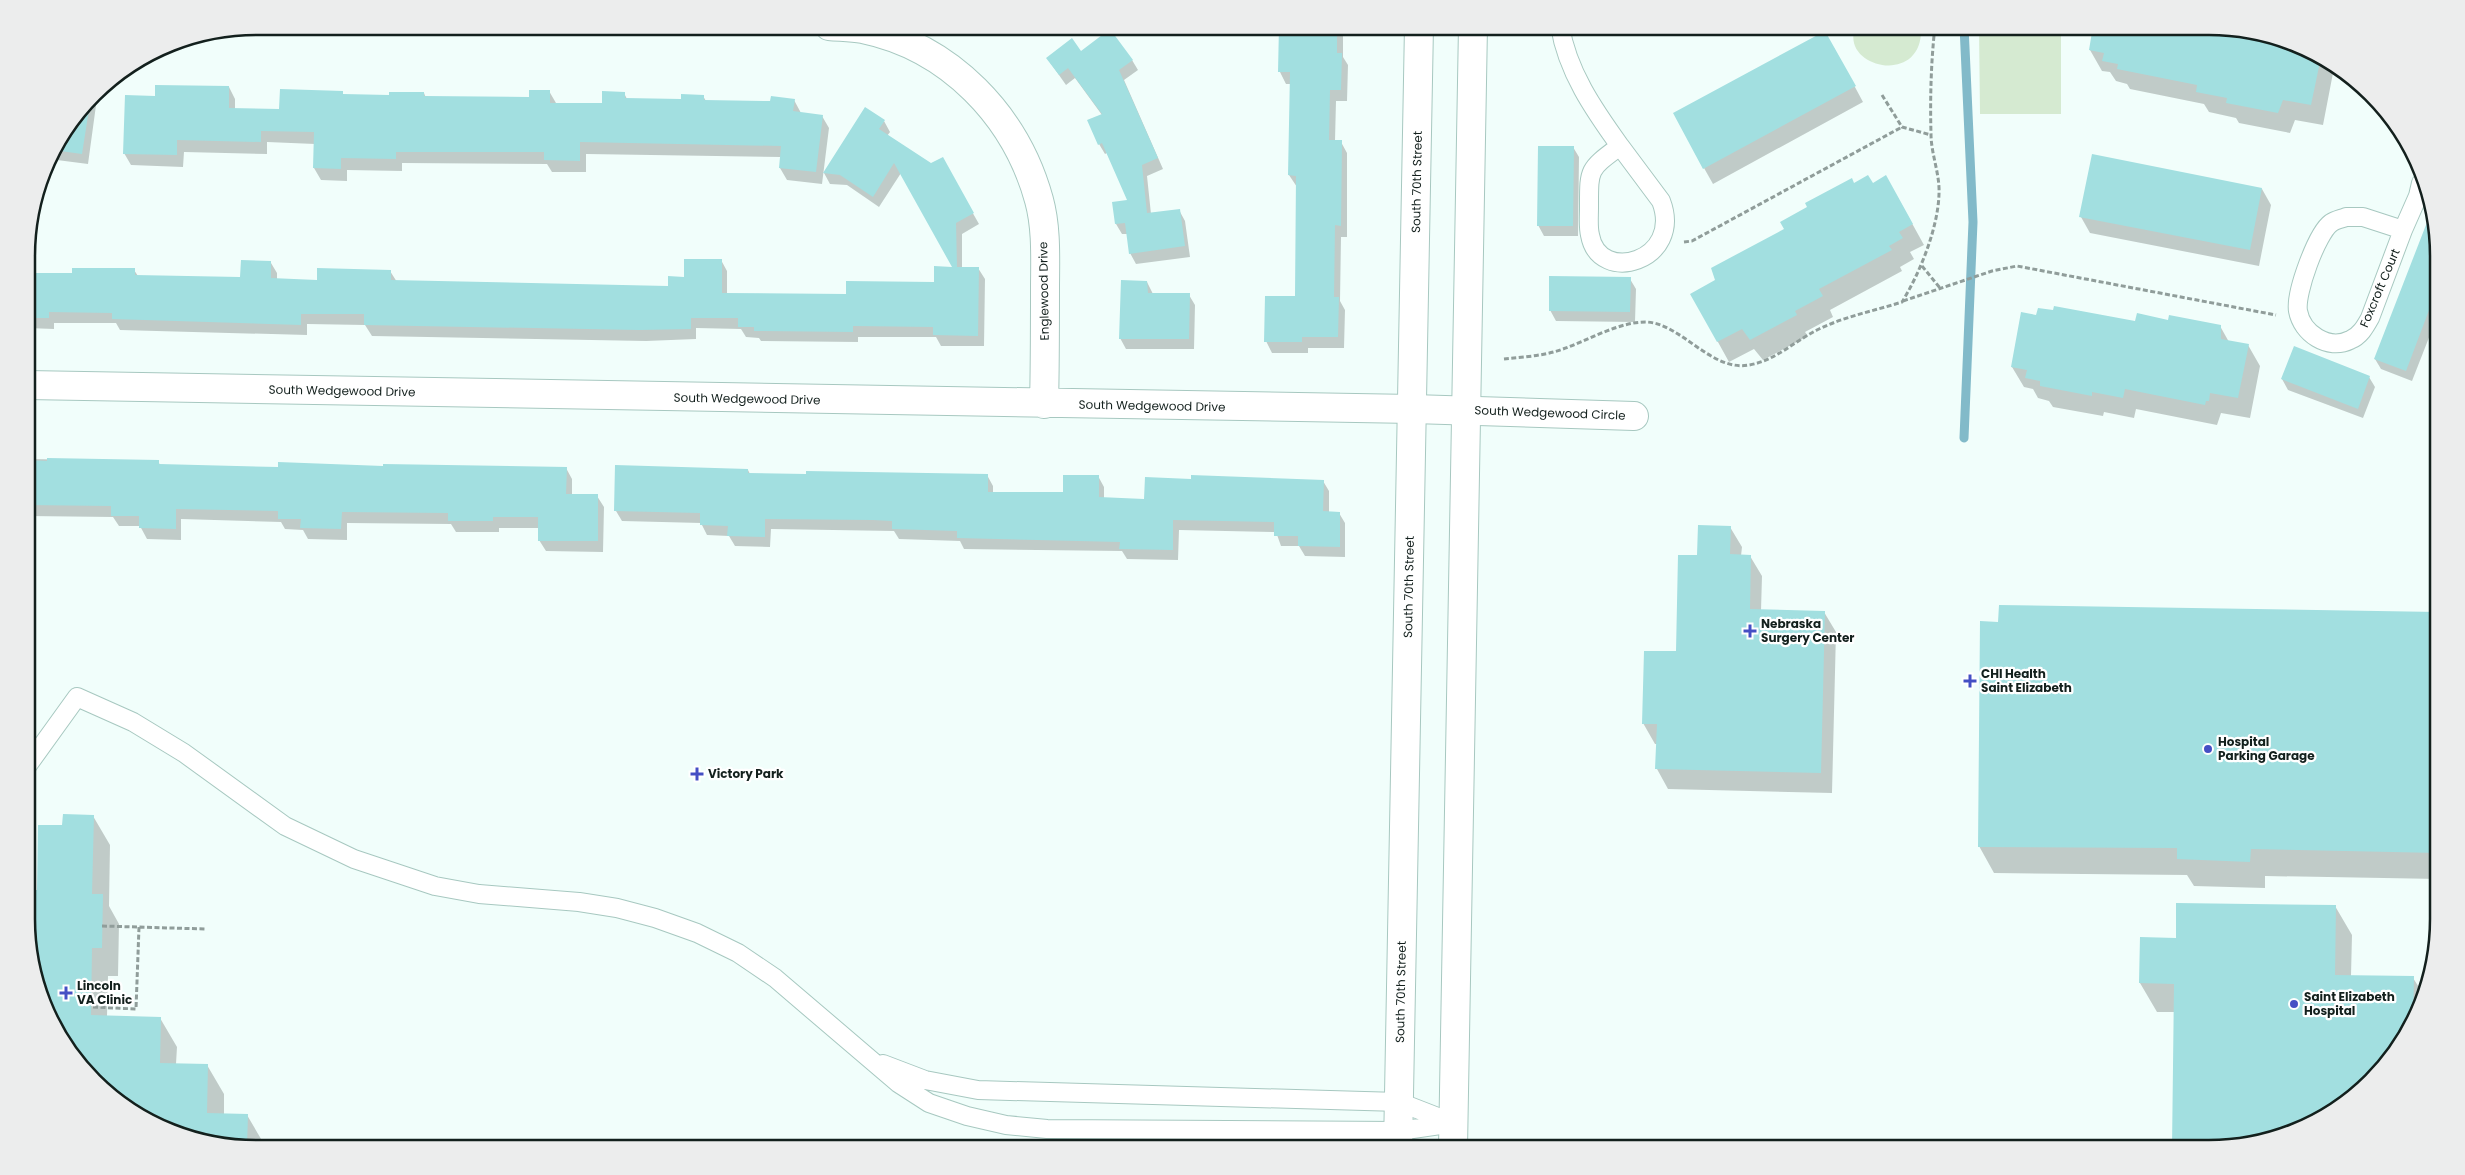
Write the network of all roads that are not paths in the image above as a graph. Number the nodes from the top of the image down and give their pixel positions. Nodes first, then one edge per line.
1 (883, 35) edge
2 (1419, 35) edge
3 (1473, 35) edge
4 (1562, 35) edge
5 (1620, 146) junction
6 (2419, 189) edge
7 (2403, 230) junction
8 (35, 385) edge
9 (1044, 404) junction
10 (1413, 409) junction
11 (1466, 410) junction
12 (1634, 416) dead end
13 (35, 755) edge
14 (870, 1059) junction
15 (1399, 1102) junction
16 (1454, 1136) edge
17 (1399, 1140) edge

1 - 9 main road, Englewood Drive
2 - 10 main road, South 70th Street
3 - 11 main road
4 - 5 lane
5 - 5 lane
6 - 7 lane, Foxcroft Court
7 - 7 lane, Foxcroft Court
8 - 9 main road, South Wedgewood Drive
9 - 10 main road, South Wedgewood Drive
10 - 11 main road, South Wedgewood Drive
10 - 15 main road, South 70th Street
11 - 12 main road, South Wedgewood Circle
11 - 16 main road
13 - 14 lane
14 - 15 lane
14 - 17 lane
15 - 16 lane
15 - 17 main road, South 70th Street
16 - 17 lane

